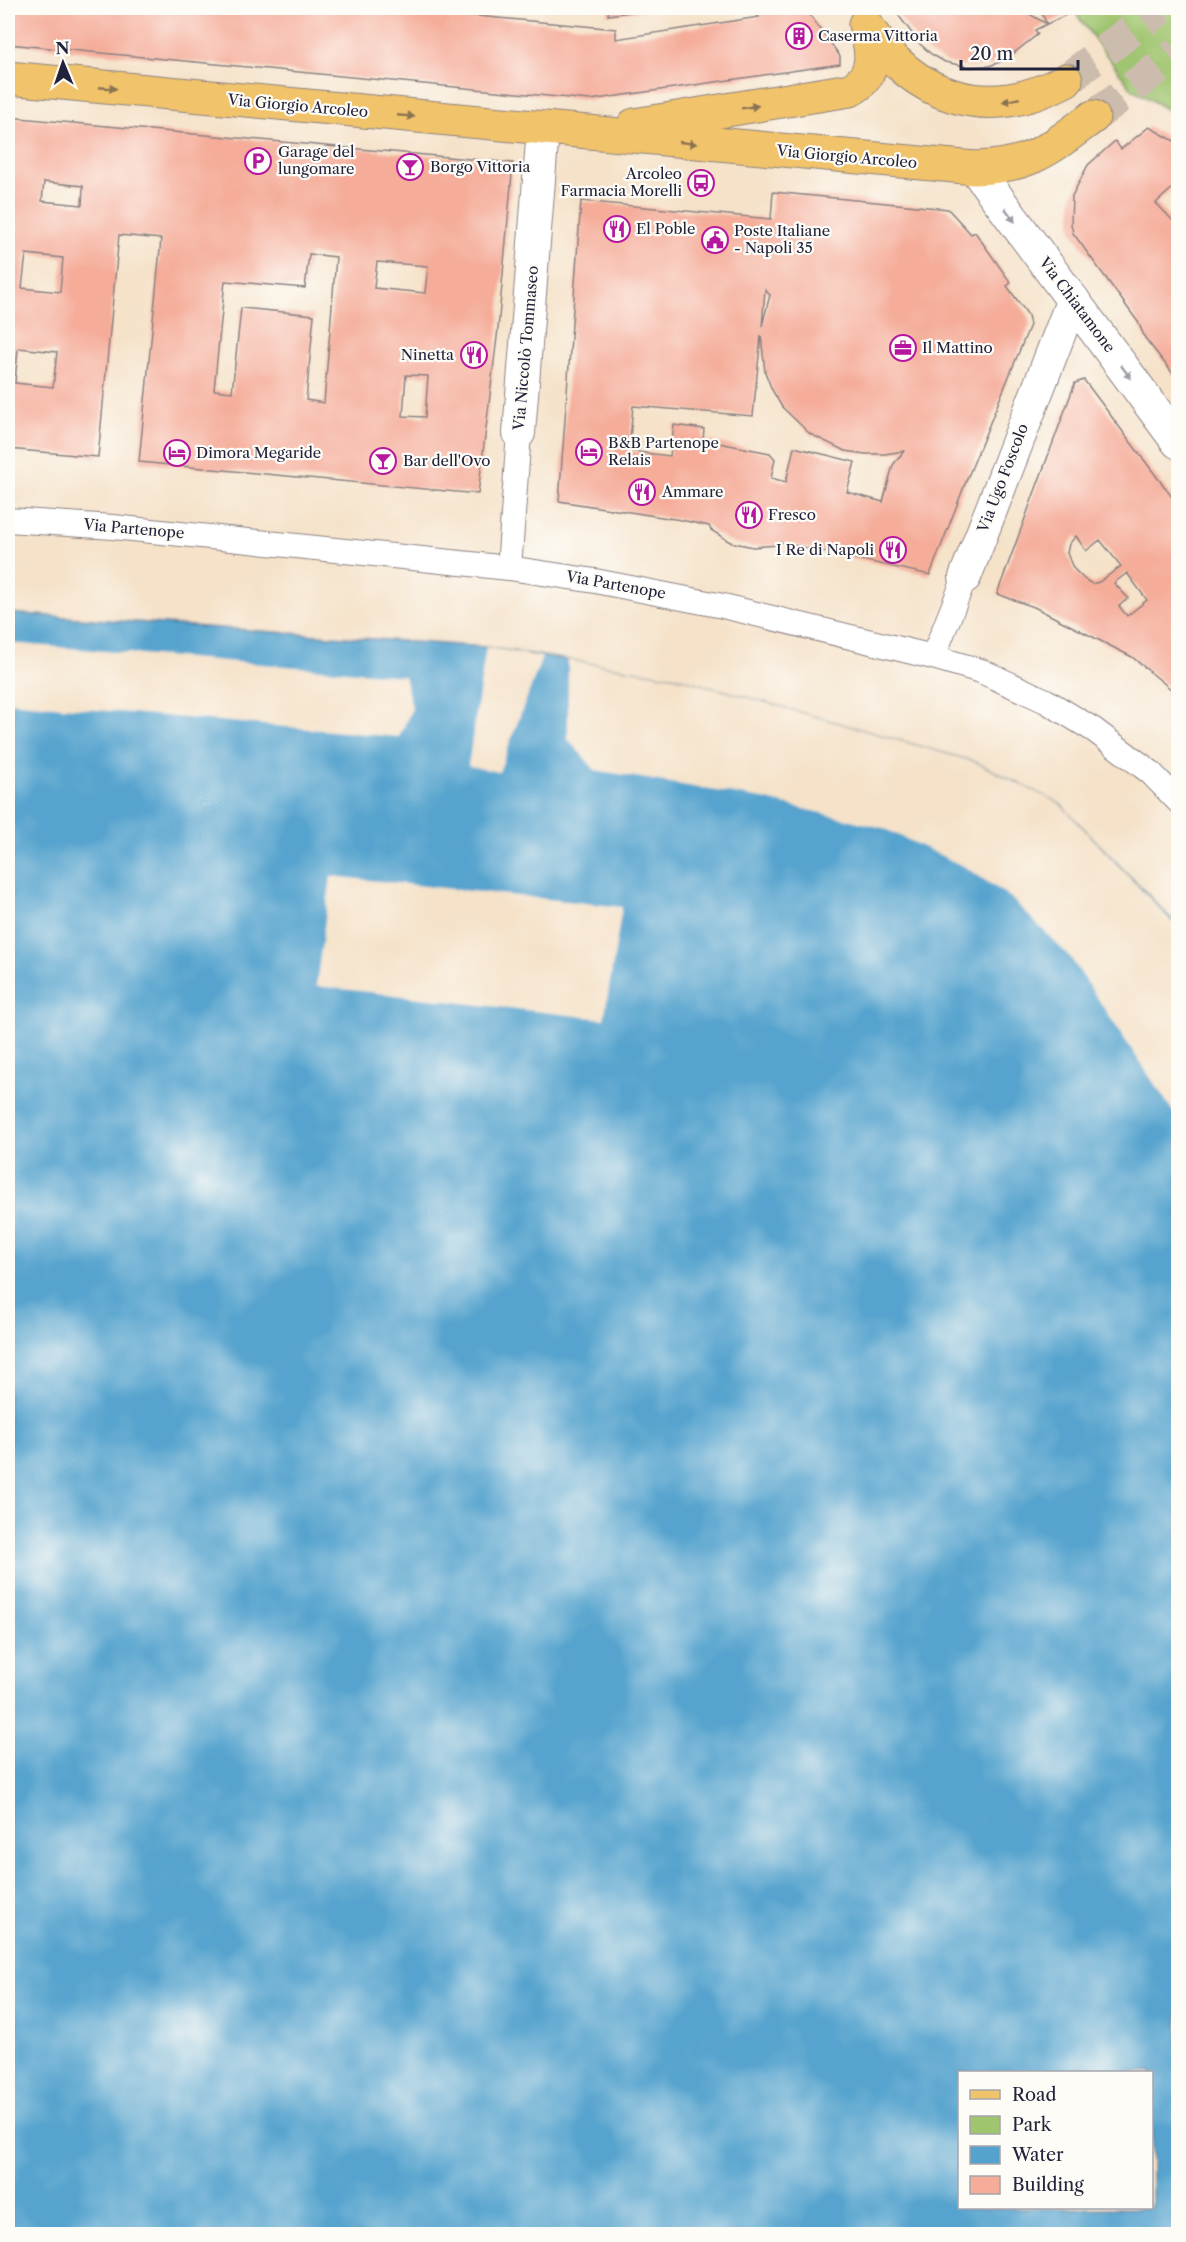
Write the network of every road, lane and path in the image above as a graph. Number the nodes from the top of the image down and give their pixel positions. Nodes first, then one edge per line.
1 (859, 16) edge
2 (8, 78) edge
3 (1066, 80) tunnel mouth
4 (1093, 117) tunnel mouth
5 (543, 129) junction
6 (588, 133) junction
7 (975, 168) junction
8 (1073, 299) junction
9 (519, 433) joint
10 (1179, 442) edge
11 (8, 520) edge
12 (509, 568) junction
13 (965, 577) joint
14 (933, 657) junction
15 (1179, 801) edge

3 -> 1 main road
6 -> 1 main road, Via Giorgio Arcoleo
2 -> 5 main road, Via Giorgio Arcoleo
4 - 7 main road, Via Giorgio Arcoleo
5 - 6 main road, Via Giorgio Arcoleo
5 - 9 street, Via Niccolò Tommaseo
6 -> 7 main road, Via Giorgio Arcoleo
7 -> 8 street, Via Chiatamone
8 -> 10 street, Via Chiatamone
8 - 13 street, Via Ugo Foscolo
9 - 12 street, Via Niccolò Tommaseo
11 - 12 street, Via Partenope
12 - 14 street, Via Partenope
13 - 14 street, Via Ugo Foscolo
14 - 15 street, Via Partenope

